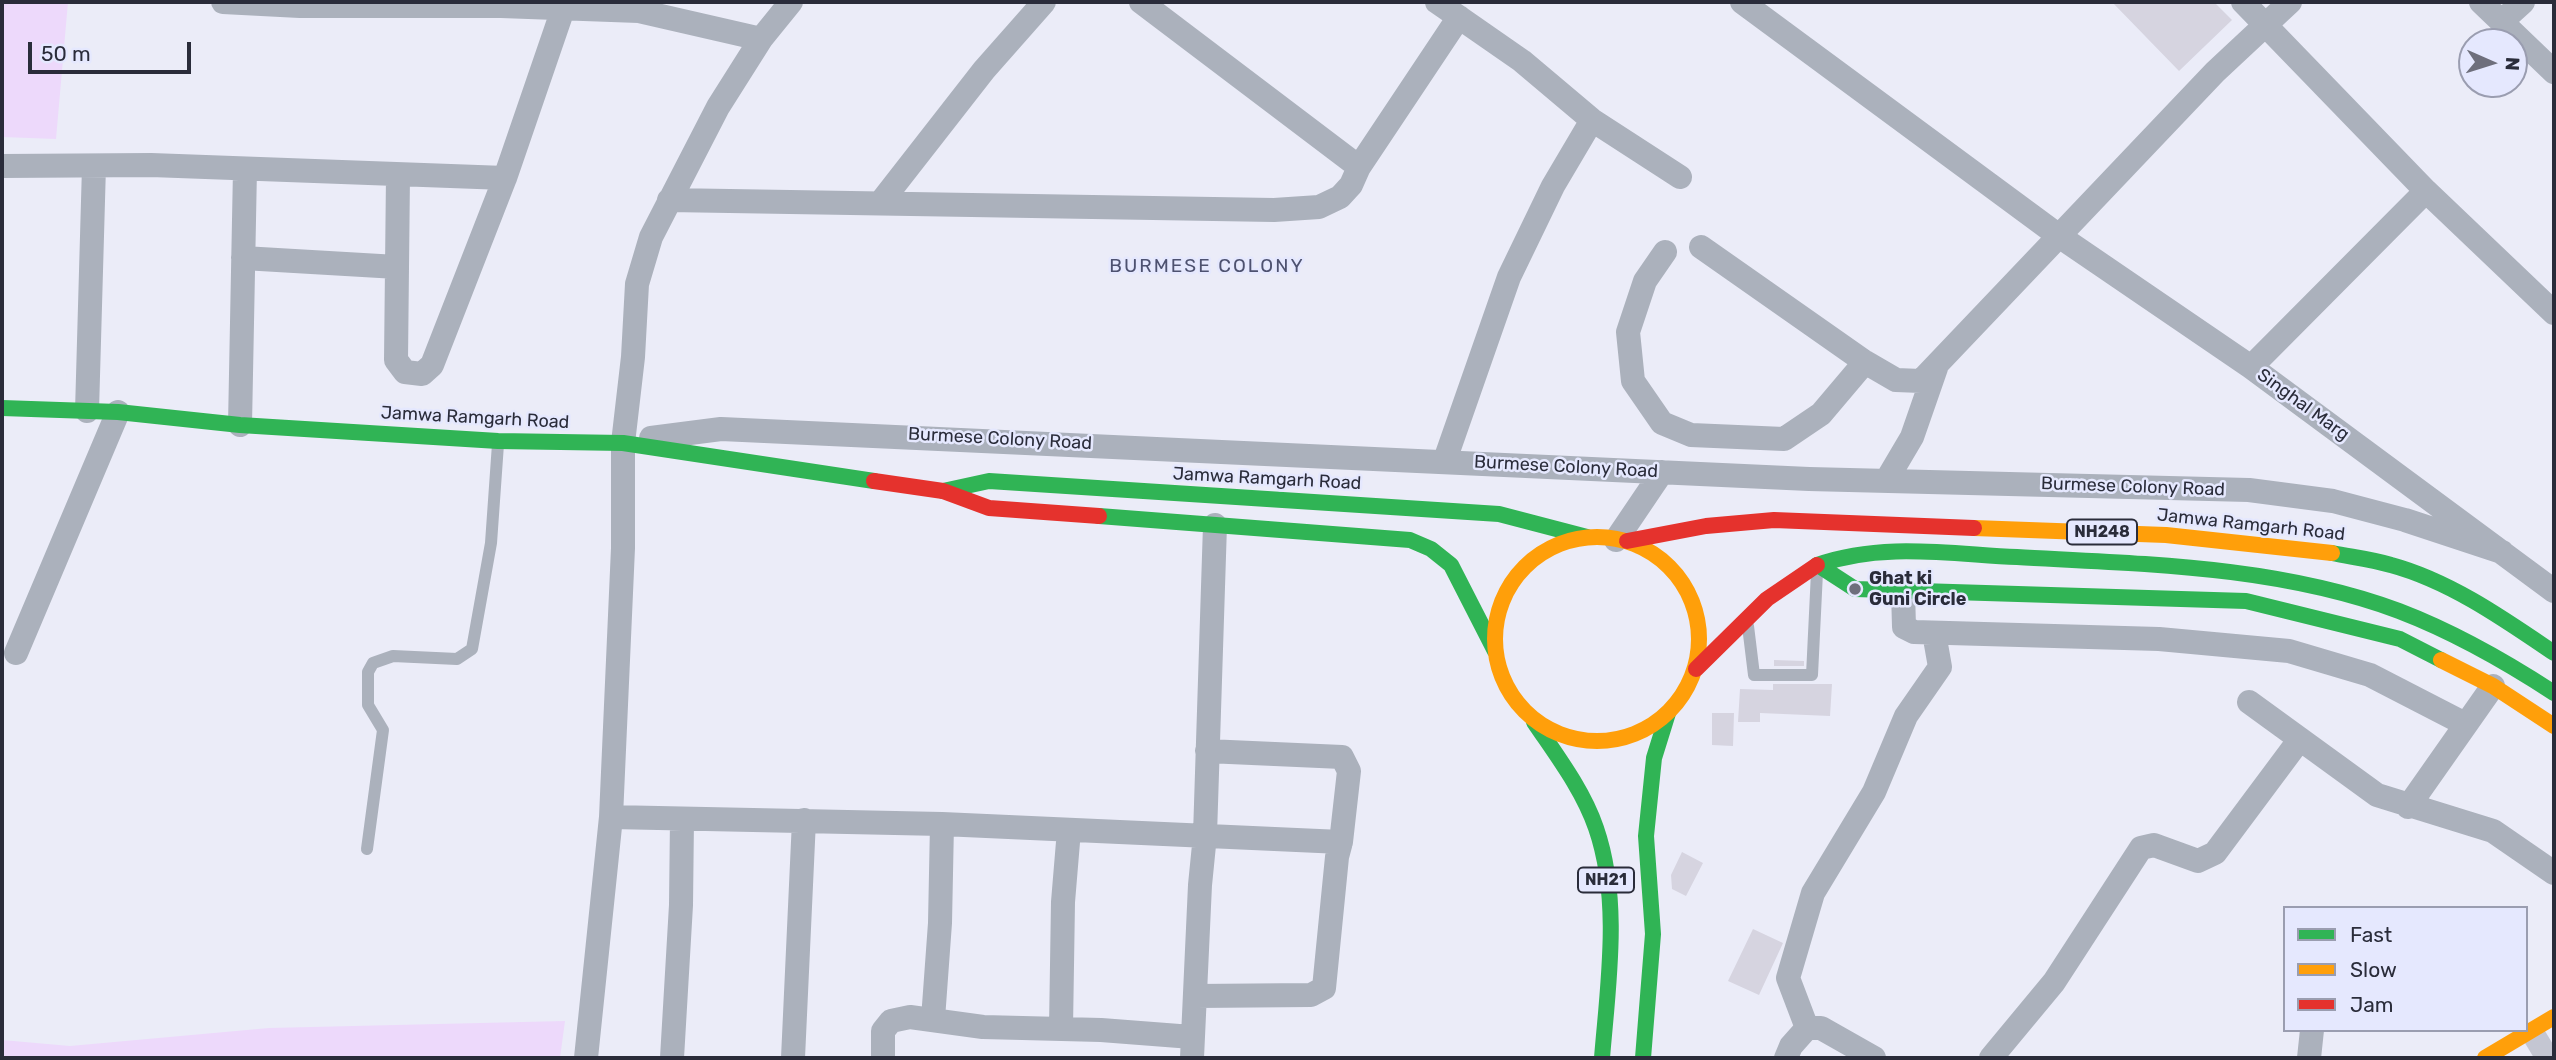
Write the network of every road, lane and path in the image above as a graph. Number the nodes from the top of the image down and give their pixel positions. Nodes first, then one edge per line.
1 (223, 2) edge
2 (791, 2) edge
3 (1044, 2) edge
4 (1141, 2) edge
5 (1437, 2) edge
6 (2243, 2) edge
7 (2290, 2) edge
8 (2481, 2) edge
9 (2523, 2) edge
10 (389, 3) edge
11 (1746, 3) edge
12 (639, 7) edge
13 (563, 9) junction
14 (1459, 18) junction
15 (2501, 22) junction
16 (2265, 25) junction
17 (761, 39) junction
18 (2554, 72) edge
19 (1592, 120) junction
20 (2, 166) edge
21 (94, 166) junction
22 (1359, 167) junction
23 (245, 169) junction
24 (398, 175) junction
25 (1680, 177) dead end
26 (505, 178) junction
27 (2426, 191) junction
28 (669, 200) junction
29 (881, 202) junction
30 (2059, 236) junction
31 (1701, 247) dead end
32 (1665, 251) dead end
33 (243, 258) junction
34 (397, 267) junction
35 (2554, 313) edge
36 (1865, 362) junction
37 (2250, 367) junction
38 (1936, 368) junction
39 (2, 408) edge
40 (87, 411) junction
41 (118, 412) junction
42 (240, 425) junction
43 (498, 440) junction
44 (623, 443) junction
45 (1445, 460) junction
46 (1662, 472) junction
47 (1886, 481) junction
48 (943, 491) junction
49 (1215, 525) junction
50 (1587, 537) junction
51 (1621, 540) junction
52 (2502, 552) junction
53 (1818, 565) junction
54 (1903, 591) junction
55 (2554, 591) edge
56 (1747, 619) junction
57 (1934, 633) junction
58 (1495, 651) junction
59 (16, 653) dead end
60 (2554, 653) edge
61 (1696, 669) junction
62 (2493, 686) junction
63 (2554, 693) edge
64 (2249, 702) dead end
65 (1668, 713) junction
66 (1533, 720) junction
67 (2465, 724) junction
68 (2554, 726) edge
69 (2300, 739) junction
70 (1207, 751) junction
71 (2408, 807) junction
72 (611, 817) junction
73 (682, 819) junction
74 (804, 820) junction
75 (942, 824) junction
76 (1069, 830) junction
77 (1205, 835) junction
78 (1341, 842) junction
79 (367, 849) dead end
80 (2554, 873) edge
81 (1196, 996) junction
82 (2554, 1017) edge
83 (933, 1019) junction
84 (1061, 1028) junction
85 (1808, 1028) junction
86 (2312, 1032) edge
87 (1192, 1048) edge
88 (586, 1058) edge
89 (672, 1058) edge
90 (793, 1058) edge
91 (883, 1058) edge
92 (1602, 1058) edge
93 (1643, 1058) edge
94 (1786, 1058) edge
95 (1874, 1058) edge
96 (1991, 1058) edge
97 (2309, 1058) edge
98 (2485, 1058) edge

1 - 10 street
2 - 17 street
3 - 29 street
4 - 22 street
5 - 14 street
6 - 16 street
7 - 16 street
8 - 15 street
9 - 15 street
10 - 13 street
11 - 30 street
12 - 13 street
12 - 17 street
13 - 26 street
14 - 19 street
14 - 22 street
15 - 18 street
16 - 27 street
16 - 30 street
17 - 28 street
19 - 25 street
19 - 45 street
20 - 21 street
21 - 23 street
21 - 40 street
22 - 29 street
23 - 24 street
23 - 33 street
24 - 26 street
24 - 34 street
26 - 34 street
27 - 35 street
27 - 37 street, Singhal Marg
28 - 29 street
28 - 44 street
30 - 37 street
30 - 38 street
31 - 36 street
32 - 36 street
33 - 34 street
33 - 42 street
36 - 38 street
37 - 52 street, Singhal Marg
38 - 47 street
39 - 40 main road, Jamwa Ramgarh Road
40 - 41 main road, Jamwa Ramgarh Road
41 - 42 main road, Jamwa Ramgarh Road
41 - 59 street
42 - 43 main road, Jamwa Ramgarh Road
43 - 44 main road, Jamwa Ramgarh Road
43 - 79 lane
44 - 45 street, Burmese Colony Road
44 - 48 main road, Jamwa Ramgarh Road
44 - 72 street
45 - 46 street, Burmese Colony Road
46 - 47 street, Burmese Colony Road
46 - 51 street
47 - 52 street, Burmese Colony Road
48 - 49 main road, Jamwa Ramgarh Road
48 - 50 main road, Jamwa Ramgarh Road
49 - 58 main road, Jamwa Ramgarh Road
49 - 70 street
50 - 51 main road, NH21
50 - 58 main road, NH21
51 - 60 main road, Jamwa Ramgarh Road / NH248
51 - 61 main road, NH21
52 - 55 street, Singhal Marg
53 - 54 main road
53 - 56 main road, NH248
53 - 56 lane
53 - 63 main road, NH248
54 - 57 street
54 - 62 main road
56 - 61 main road, NH248
57 - 67 street
57 - 85 street
58 - 66 main road, NH21
61 - 65 main road, NH21
62 - 67 street
62 - 68 main road
64 - 69 street
65 - 66 main road, NH21
65 - 93 main road, NH21
66 - 92 main road, NH21
67 - 71 street
69 - 71 street
69 - 96 street
70 - 77 street
70 - 78 street
71 - 80 street
72 - 73 street
72 - 88 street
73 - 74 street
73 - 89 street
74 - 75 street
74 - 90 street
75 - 76 street
75 - 83 street
76 - 77 street
76 - 84 street
77 - 78 street
77 - 81 street
78 - 81 street
81 - 87 street
82 - 98 main road
83 - 84 street
83 - 91 street
84 - 87 street
85 - 94 street
85 - 95 street
86 - 97 street

